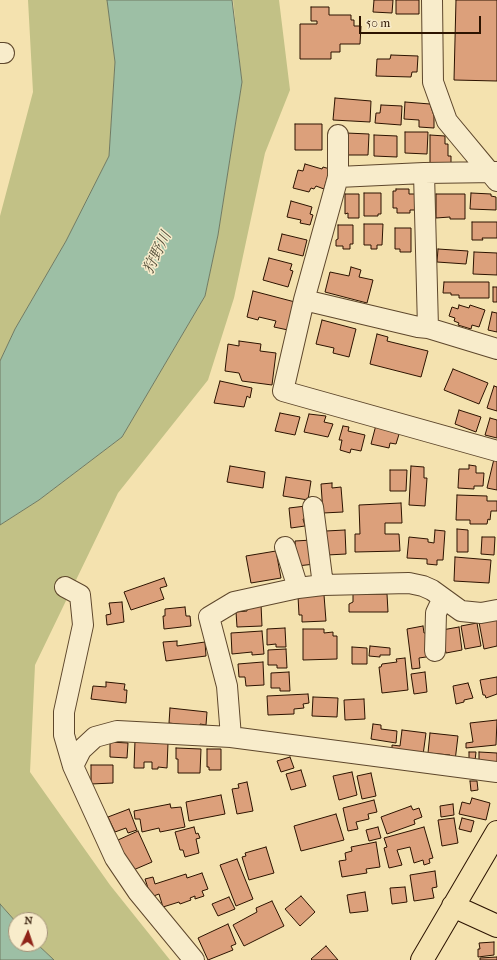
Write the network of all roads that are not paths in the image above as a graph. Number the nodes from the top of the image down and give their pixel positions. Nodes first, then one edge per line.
1 (432, 0) edge
2 (338, 135) dead end
3 (424, 173) junction
4 (494, 175) edge
5 (338, 177) junction
6 (304, 300) junction
7 (428, 328) junction
8 (497, 349) edge
9 (497, 451) edge
10 (313, 507) dead end
11 (284, 546) dead end
12 (322, 585) junction
13 (65, 587) dead end
14 (298, 588) junction
15 (443, 598) junction
16 (497, 610) edge
17 (435, 651) dead end
18 (231, 737) junction
19 (73, 766) junction
20 (497, 772) edge
21 (497, 832) edge
22 (453, 906) junction
23 (497, 926) edge
24 (194, 960) edge
25 (422, 960) edge

1 - 4 street
2 - 5 street
3 - 4 street
3 - 5 street
3 - 7 street
5 - 6 street
6 - 7 street
6 - 9 street
7 - 8 street
10 - 12 street
11 - 14 street
12 - 14 street
12 - 15 street
13 - 19 street
14 - 18 street
15 - 16 street
15 - 17 street
18 - 19 street
18 - 20 street
19 - 24 street
21 - 22 main road
22 - 23 main road
22 - 25 main road

